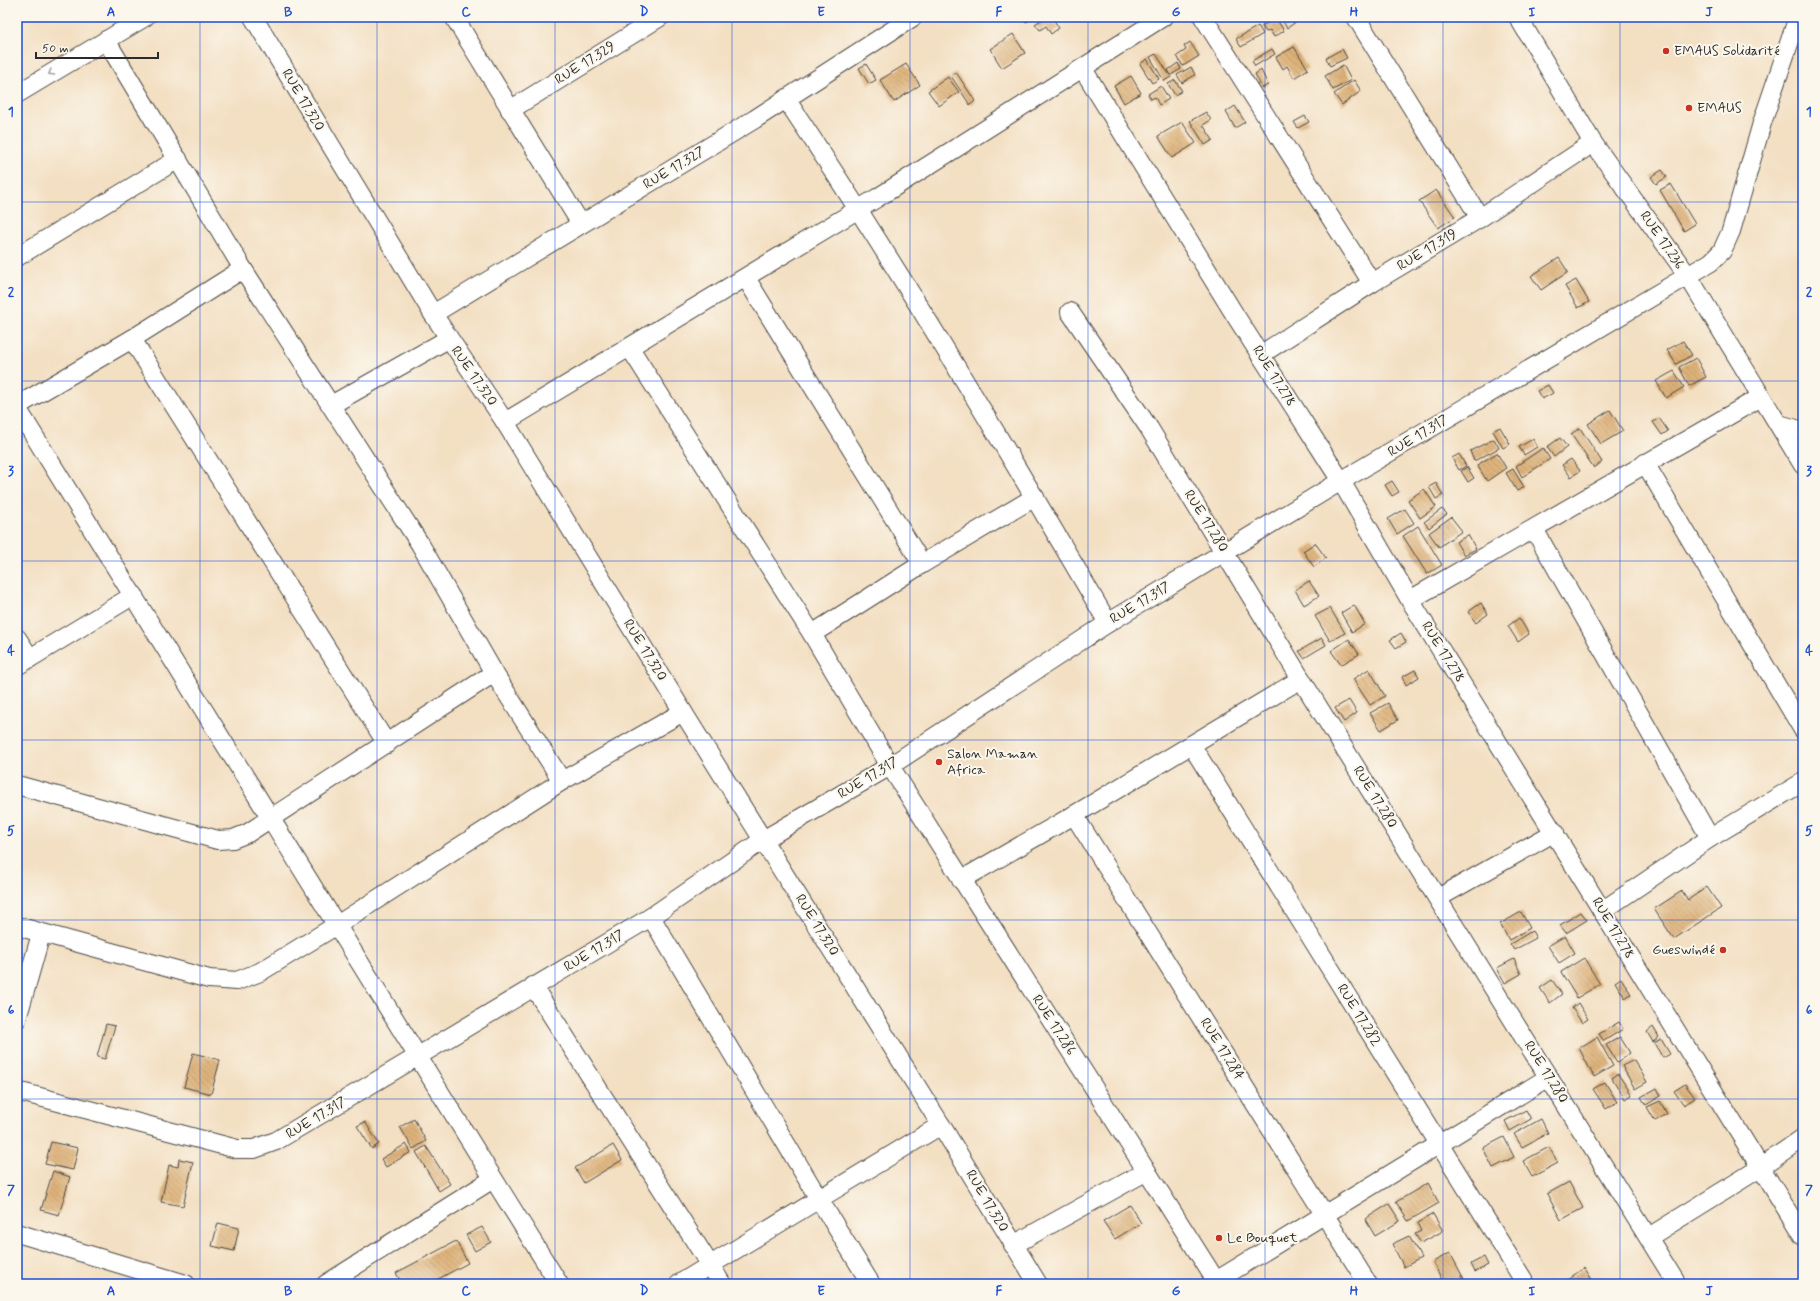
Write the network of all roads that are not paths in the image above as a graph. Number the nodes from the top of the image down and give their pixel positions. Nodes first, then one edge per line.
1 (145, 17) edge
2 (252, 17) edge
3 (454, 17) edge
4 (660, 17) edge
5 (913, 17) edge
6 (1163, 17) edge
7 (1203, 17) edge
8 (1356, 17) edge
9 (1518, 17) edge
10 (1798, 17) edge
11 (106, 40) junction
12 (1083, 69) junction
13 (17, 94) edge
14 (786, 99) junction
15 (510, 110) junction
16 (1593, 143) junction
17 (178, 159) junction
18 (859, 209) junction
19 (1480, 218) junction
20 (581, 224) junction
21 (17, 256) edge
22 (243, 268) junction
23 (1688, 276) junction
24 (746, 278) junction
25 (1372, 283) junction
26 (1070, 312) dead end
27 (432, 314) junction
28 (132, 339) junction
29 (448, 339) junction
30 (630, 348) junction
31 (1260, 355) junction
32 (1761, 397) junction
33 (331, 405) junction
34 (17, 407) edge
35 (505, 422) junction
36 (1779, 424) junction
37 (1803, 431) edge
38 (1645, 462) junction
39 (1803, 465) edge
40 (1341, 482) junction
41 (1035, 497) junction
42 (1534, 529) junction
43 (1225, 552) junction
44 (922, 564) junction
45 (134, 595) junction
46 (1410, 600) junction
47 (1108, 623) junction
48 (812, 634) junction
49 (17, 638) edge
50 (24, 662) edge
51 (494, 673) junction
52 (1301, 679) junction
53 (683, 712) junction
54 (1803, 730) edge
55 (386, 744) junction
56 (1192, 746) junction
57 (890, 766) junction
58 (562, 781) junction
59 (1803, 782) edge
60 (17, 785) edge
61 (1074, 815) junction
62 (270, 818) junction
63 (1555, 832) junction
64 (1710, 838) junction
65 (763, 840) junction
66 (961, 880) junction
67 (1438, 898) junction
68 (1602, 911) junction
69 (651, 917) junction
70 (337, 925) junction
71 (17, 926) edge
72 (41, 934) junction
73 (533, 986) junction
74 (17, 1019) edge
75 (419, 1057) junction
76 (1549, 1077) junction
77 (17, 1091) edge
78 (941, 1125) junction
79 (1803, 1138) edge
80 (1439, 1143) junction
81 (1760, 1168) junction
82 (1146, 1171) junction
83 (494, 1179) junction
84 (818, 1199) junction
85 (1325, 1214) junction
86 (17, 1233) edge
87 (1803, 1236) edge
88 (1649, 1237) junction
89 (1013, 1245) junction
90 (710, 1265) junction
91 (1215, 1283) edge
92 (186, 1284) edge
93 (326, 1284) edge
94 (559, 1284) edge
95 (679, 1284) edge
96 (722, 1284) edge
97 (871, 1284) edge
98 (1038, 1284) edge
99 (1368, 1284) edge
100 (1526, 1284) edge
101 (1677, 1284) edge

1 - 11 street
2 - 27 street, RUE 17.320
3 - 15 street
4 - 15 street, RUE 17.329
5 - 14 street, RUE 17.327
6 - 12 street
7 - 25 street
8 - 19 street
9 - 16 street, RUE 17.236
10 - 23 street, RUE 17.317
11 -> 13 street
11 - 17 street
12 - 18 street
12 - 31 street, RUE 17.278
14 - 18 street
14 - 20 street, RUE 17.327
15 - 20 street
16 - 19 street, RUE 17.319
16 - 23 street, RUE 17.236
17 - 21 street
17 - 22 street
18 - 24 street
18 - 41 street
19 - 25 street, RUE 17.319
20 - 27 street, RUE 17.327
22 - 28 street
22 - 33 street
23 - 32 street, RUE 17.236
23 - 40 street, RUE 17.317
24 - 30 street
24 - 44 street
25 - 31 street, RUE 17.319
26 - 43 street, RUE 17.280
27 - 29 street, RUE 17.320
28 - 34 street
28 - 55 street
29 - 33 street
29 - 35 street, RUE 17.320
30 - 35 street
30 - 48 street, RUE 17.286
31 - 40 street, RUE 17.278
32 - 36 street, RUE 17.236
32 - 38 street
33 - 51 street
34 - 45 street
35 - 53 street, RUE 17.320
36 - 37 street
36 - 39 street, RUE 17.236
38 - 42 street
38 - 54 street
40 - 43 street, RUE 17.317
40 - 46 street, RUE 17.278
41 - 44 street
41 - 47 street
42 - 46 street
42 - 64 street
43 - 47 street, RUE 17.317
43 - 52 street, RUE 17.280
44 - 48 street
45 - 50 street
45 - 62 street
46 - 63 street, RUE 17.278
47 - 57 street, RUE 17.317
48 - 57 street, RUE 17.286
49 - 50 street
51 - 55 street
51 - 58 street
52 - 56 street
52 - 67 street, RUE 17.280
53 - 58 street
53 - 65 street, RUE 17.320
55 - 62 street
56 - 61 street
56 - 80 street, RUE 17.282
57 - 65 street, RUE 17.317
57 - 66 street, RUE 17.286
58 - 70 street
59 - 64 street
60 - 62 street
61 - 66 street
61 - 85 street, RUE 17.284
62 - 70 street
63 - 67 street
63 - 68 street, RUE 17.278
64 - 68 street
65 - 69 street, RUE 17.317
65 - 78 street, RUE 17.320
66 - 82 street, RUE 17.286
67 - 76 street, RUE 17.280
68 - 81 street, RUE 17.278
69 - 73 street, RUE 17.317
69 - 84 street
70 - 72 street
70 - 75 street
71 - 72 street
72 - 74 street
73 - 75 street, RUE 17.317
73 - 90 street
75 - 77 street, RUE 17.317
75 - 83 street
76 - 80 street
76 - 88 street, RUE 17.280
78 - 84 street
78 - 89 street, RUE 17.320
79 - 81 street
80 - 85 street
80 - 100 street, RUE 17.282
81 - 87 street, RUE 17.278
81 - 88 street
82 - 89 street
82 - 91 street, RUE 17.286
83 - 93 street
83 - 94 street
84 - 90 street
84 - 97 street
85 - 91 street
85 - 99 street, RUE 17.284
86 - 92 street
88 - 101 street, RUE 17.280
89 - 98 street, RUE 17.320
90 - 95 street
90 - 96 street

